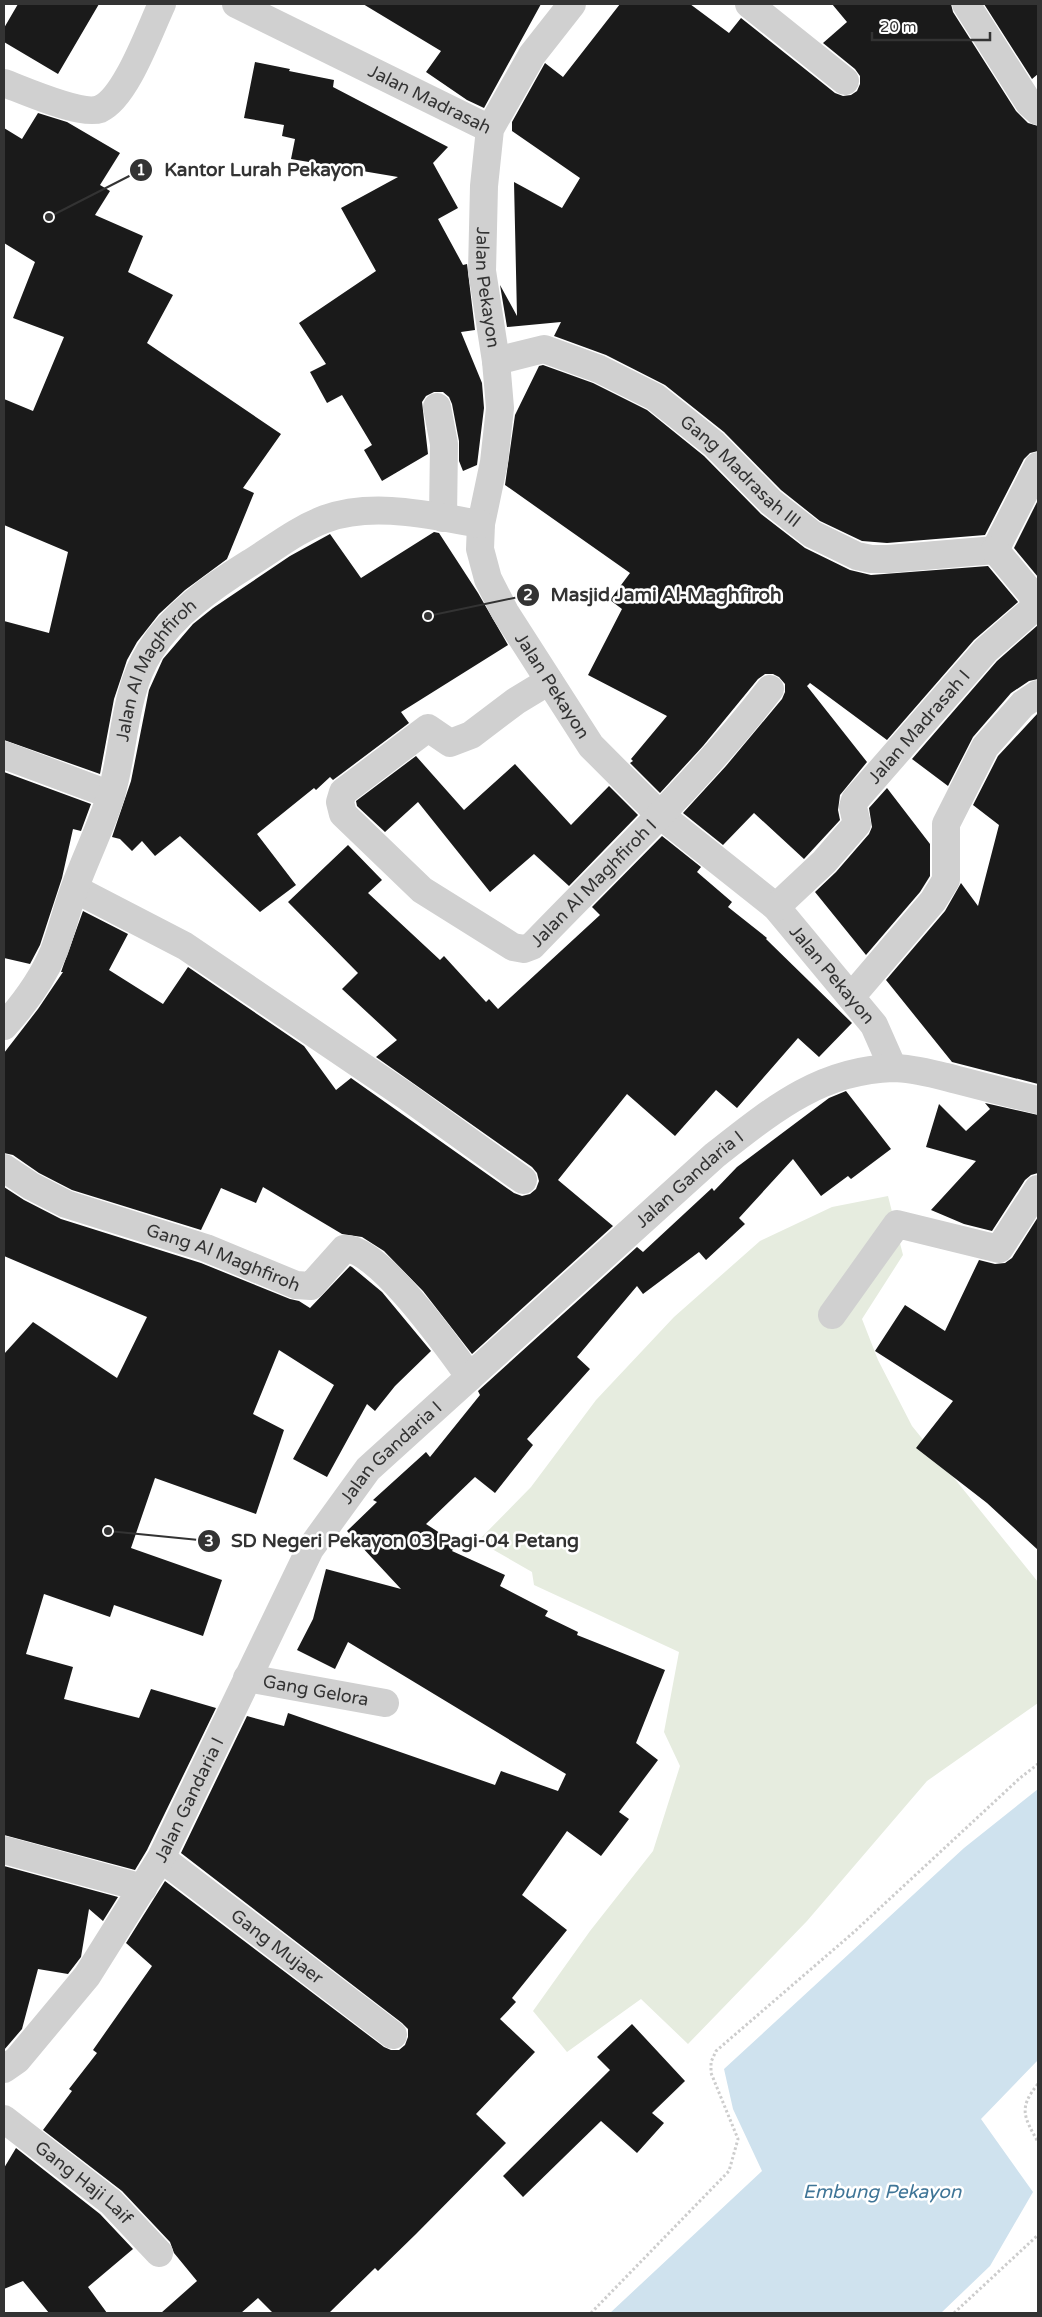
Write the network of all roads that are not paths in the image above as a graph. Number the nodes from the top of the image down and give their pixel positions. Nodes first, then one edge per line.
1 (162, 4) edge
2 (236, 4) edge
3 (572, 4) edge
4 (748, 4) edge
5 (966, 4) edge
6 (269, 12) edge
7 (845, 80) dead end
8 (4, 83) edge
9 (1038, 111) edge
10 (490, 129) junction
11 (496, 360) junction
12 (437, 407) dead end
13 (1038, 466) edge
14 (443, 518) junction
15 (481, 524) junction
16 (995, 550) junction
17 (549, 681) junction
18 (770, 689) dead end
19 (1038, 694) edge
20 (4, 755) edge
21 (111, 795) junction
22 (659, 814) junction
23 (75, 888) junction
24 (776, 907) junction
25 (851, 997) junction
26 (4, 1026) edge
27 (893, 1068) junction
28 (1038, 1100) edge
29 (4, 1168) edge
30 (523, 1180) dead end
31 (1038, 1189) edge
32 (832, 1315) dead end
33 (470, 1377) junction
34 (247, 1678) junction
35 (385, 1703) dead end
36 (4, 1850) edge
37 (161, 1858) junction
38 (143, 1888) junction
39 (394, 2035) dead end
40 (4, 2069) edge
41 (4, 2119) edge
42 (159, 2253) dead end

1 - 8 street
2 - 6 street, Jalan Madrasah
3 - 10 street, Jalan Madrasah
4 - 7 street
5 - 9 street
6 - 10 street, Jalan Madrasah
10 - 11 street, Jalan Pekayon
11 - 15 street, Jalan Pekayon
11 - 16 street, Gang Madrasah III
12 - 14 street
13 - 16 street
14 - 15 street, Jalan Al Maghfiroh
14 - 21 street, Jalan Al Maghfiroh
15 - 17 street, Jalan Pekayon
16 - 24 street, Jalan Madrasah I
17 - 22 street, Jalan Pekayon
17 - 22 street, Jalan Al Maghfiroh I
18 - 22 street
19 - 25 street
20 - 21 street
21 - 23 street, Jalan Al Maghfiroh
22 - 24 street, Jalan Pekayon
23 - 26 street, Jalan Al Maghfiroh
23 - 30 street
24 - 25 street, Jalan Pekayon
25 - 27 street, Jalan Pekayon
27 - 28 street, Jalan Gandaria I
27 - 33 street, Jalan Gandaria I
29 - 33 street, Gang Al Maghfiroh
31 - 32 street
33 - 34 street, Jalan Gandaria I
34 - 35 street, Gang Gelora
34 - 37 street, Jalan Gandaria I
36 - 38 street
37 - 38 street, Jalan Gandaria I
37 - 39 street, Gang Mujaer
38 - 40 street, Jalan Gandaria I
41 - 42 street, Gang Haji Laif

